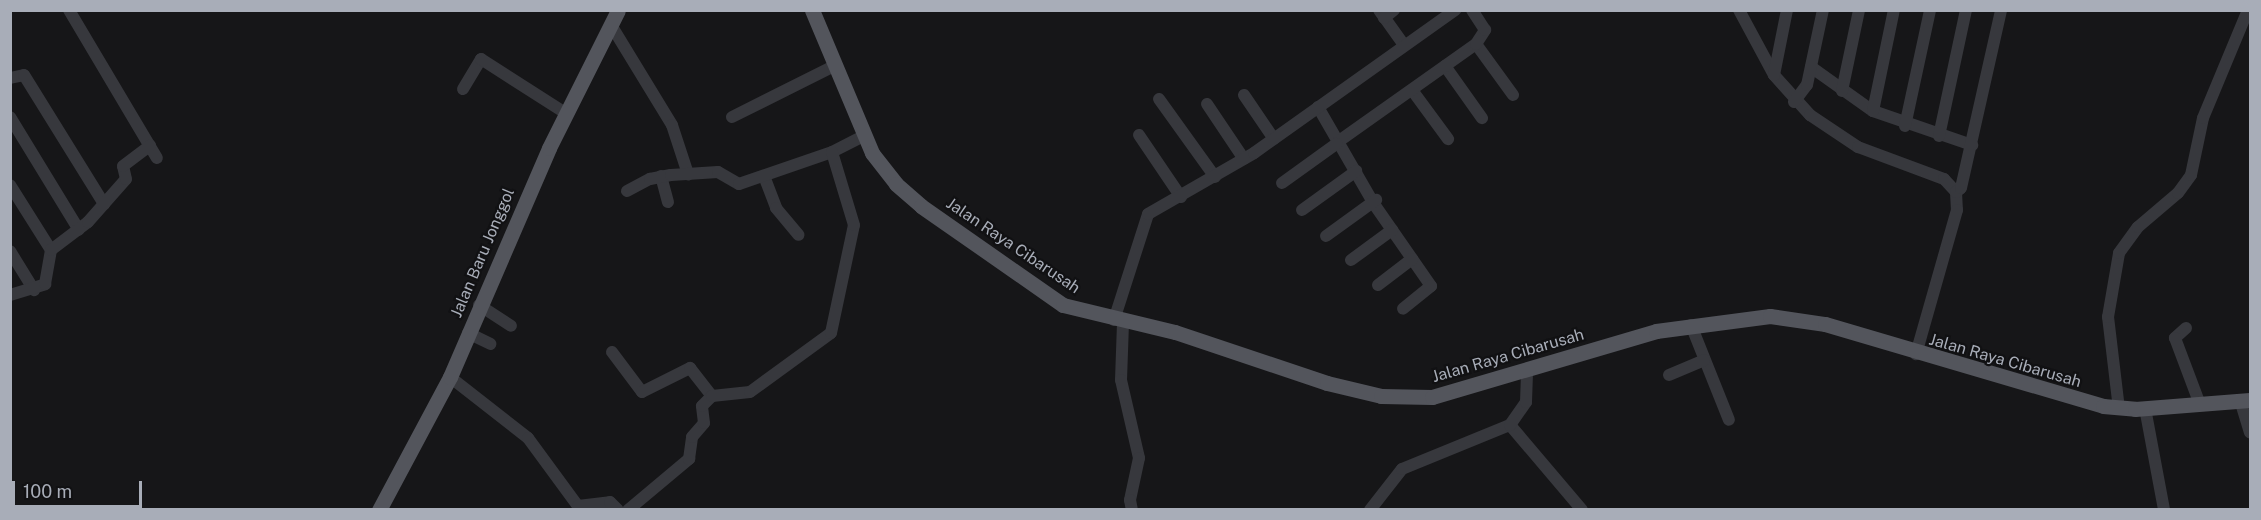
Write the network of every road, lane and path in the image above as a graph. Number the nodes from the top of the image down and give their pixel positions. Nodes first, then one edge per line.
1 (69, 10) edge
2 (618, 10) edge
3 (812, 10) edge
4 (1455, 10) edge
5 (1472, 10) edge
6 (1739, 10) edge
7 (1788, 10) edge
8 (1823, 10) edge
9 (1859, 10) edge
10 (1894, 10) edge
11 (1930, 10) edge
12 (1966, 10) edge
13 (2001, 10) edge
14 (2248, 10) edge
15 (1386, 13) edge
16 (611, 25) junction
17 (2247, 30) edge
18 (1476, 44) junction
19 (1404, 45) junction
20 (836, 65) junction
21 (1445, 66) junction
22 (1811, 67) junction
23 (1774, 75) junction
24 (10, 78) edge
25 (463, 89) dead end
26 (1412, 90) junction
27 (1842, 91) junction
28 (1244, 95) dead end
29 (1513, 95) dead end
30 (1159, 99) dead end
31 (1794, 102) junction
32 (1207, 104) dead end
33 (1318, 107) junction
34 (1873, 111) junction
35 (567, 114) junction
36 (10, 117) edge
37 (732, 117) dead end
38 (1482, 118) dead end
39 (1905, 126) junction
40 (1139, 135) dead end
41 (863, 136) junction
42 (1939, 136) junction
43 (1274, 139) junction
44 (1448, 139) dead end
45 (1338, 142) junction
46 (1972, 145) junction
47 (150, 146) junction
48 (832, 152) junction
49 (157, 158) dead end
50 (1244, 159) junction
51 (1356, 171) junction
52 (688, 174) junction
53 (662, 176) junction
54 (764, 176) junction
55 (1215, 177) junction
56 (1282, 183) dead end
57 (10, 185) edge
58 (627, 191) dead end
59 (1956, 192) junction
60 (1181, 197) junction
61 (1376, 200) junction
62 (668, 202) dead end
63 (104, 204) junction
64 (1302, 210) dead end
65 (79, 230) junction
66 (1392, 230) junction
67 (799, 234) dead end
68 (1326, 236) dead end
69 (51, 250) junction
70 (10, 251) edge
71 (1412, 259) junction
72 (1351, 260) dead end
73 (1378, 285) dead end
74 (34, 290) junction
75 (10, 295) edge
76 (479, 305) junction
77 (1403, 309) dead end
78 (1118, 321) junction
79 (1691, 325) junction
80 (511, 326) dead end
81 (2186, 328) dead end
82 (468, 333) junction
83 (491, 344) dead end
84 (612, 352) dead end
85 (1916, 354) junction
86 (1704, 360) junction
87 (1527, 369) junction
88 (1669, 375) dead end
89 (450, 377) junction
90 (712, 396) junction
91 (2245, 400) edge
92 (2199, 402) junction
93 (2145, 408) junction
94 (2119, 409) junction
95 (1729, 420) dead end
96 (1510, 425) junction
97 (2250, 434) edge
98 (379, 510) edge
99 (618, 510) edge
100 (628, 510) edge
101 (1132, 510) edge
102 (1370, 510) edge
103 (1582, 510) edge
104 (2164, 510) edge

1 - 47 street
2 - 16 main road, Jalan Baru Jonggol
3 - 20 main road, Jalan Raya Cibarusah
4 - 19 street
5 - 18 street
6 - 23 street
7 - 23 street
8 - 22 street
9 - 27 street
10 - 34 street
11 - 39 street
12 - 42 street
13 - 46 street
14 - 17 street
15 - 19 street
16 - 35 main road, Jalan Baru Jonggol
16 - 52 street
17 - 94 street
18 - 21 street
18 - 29 street
19 - 33 street
20 - 37 street
20 - 41 main road, Jalan Raya Cibarusah
21 - 26 street
21 - 38 street
22 - 27 street
22 - 31 street
23 - 31 street
24 - 63 street
25 - 35 street
26 - 44 street
26 - 45 street
27 - 34 street
28 - 43 street
30 - 55 street
31 - 59 street
32 - 50 street
33 - 43 street
33 - 45 street
34 - 39 street
35 - 76 main road, Jalan Baru Jonggol
36 - 65 street
39 - 42 street
40 - 60 street
41 - 48 street
41 - 78 main road, Jalan Raya Cibarusah
42 - 46 street
43 - 50 street
45 - 51 street
45 - 56 street
46 - 59 street
47 - 49 street
47 - 63 street
48 - 54 street
48 - 90 street
50 - 55 street
51 - 61 street
51 - 64 street
52 - 53 street
52 - 54 street
53 - 58 street
53 - 62 street
54 - 67 street
55 - 60 street
57 - 69 street
59 - 85 street
60 - 78 street
61 - 66 street
61 - 68 street
63 - 65 street
65 - 69 street
66 - 71 street
66 - 72 street
69 - 74 street
70 - 74 street
71 - 73 street
71 - 77 street
74 - 75 street
76 - 80 street
76 - 82 main road, Jalan Baru Jonggol
78 - 87 main road, Jalan Raya Cibarusah
78 - 101 street
79 - 85 main road, Jalan Raya Cibarusah
79 - 86 street
79 - 87 main road, Jalan Raya Cibarusah
81 - 92 street
82 - 83 street
82 - 89 main road, Jalan Baru Jonggol
84 - 90 street
85 - 94 main road, Jalan Raya Cibarusah
86 - 88 street
86 - 95 street
87 - 96 street
89 - 98 main road, Jalan Baru Jonggol
89 - 99 street
90 - 100 street
91 - 92 main road, Jalan Raya Cibarusah
91 - 97 street
92 - 93 main road, Jalan Raya Cibarusah
93 - 94 main road, Jalan Raya Cibarusah
93 - 104 street
96 - 102 street
96 - 103 street

